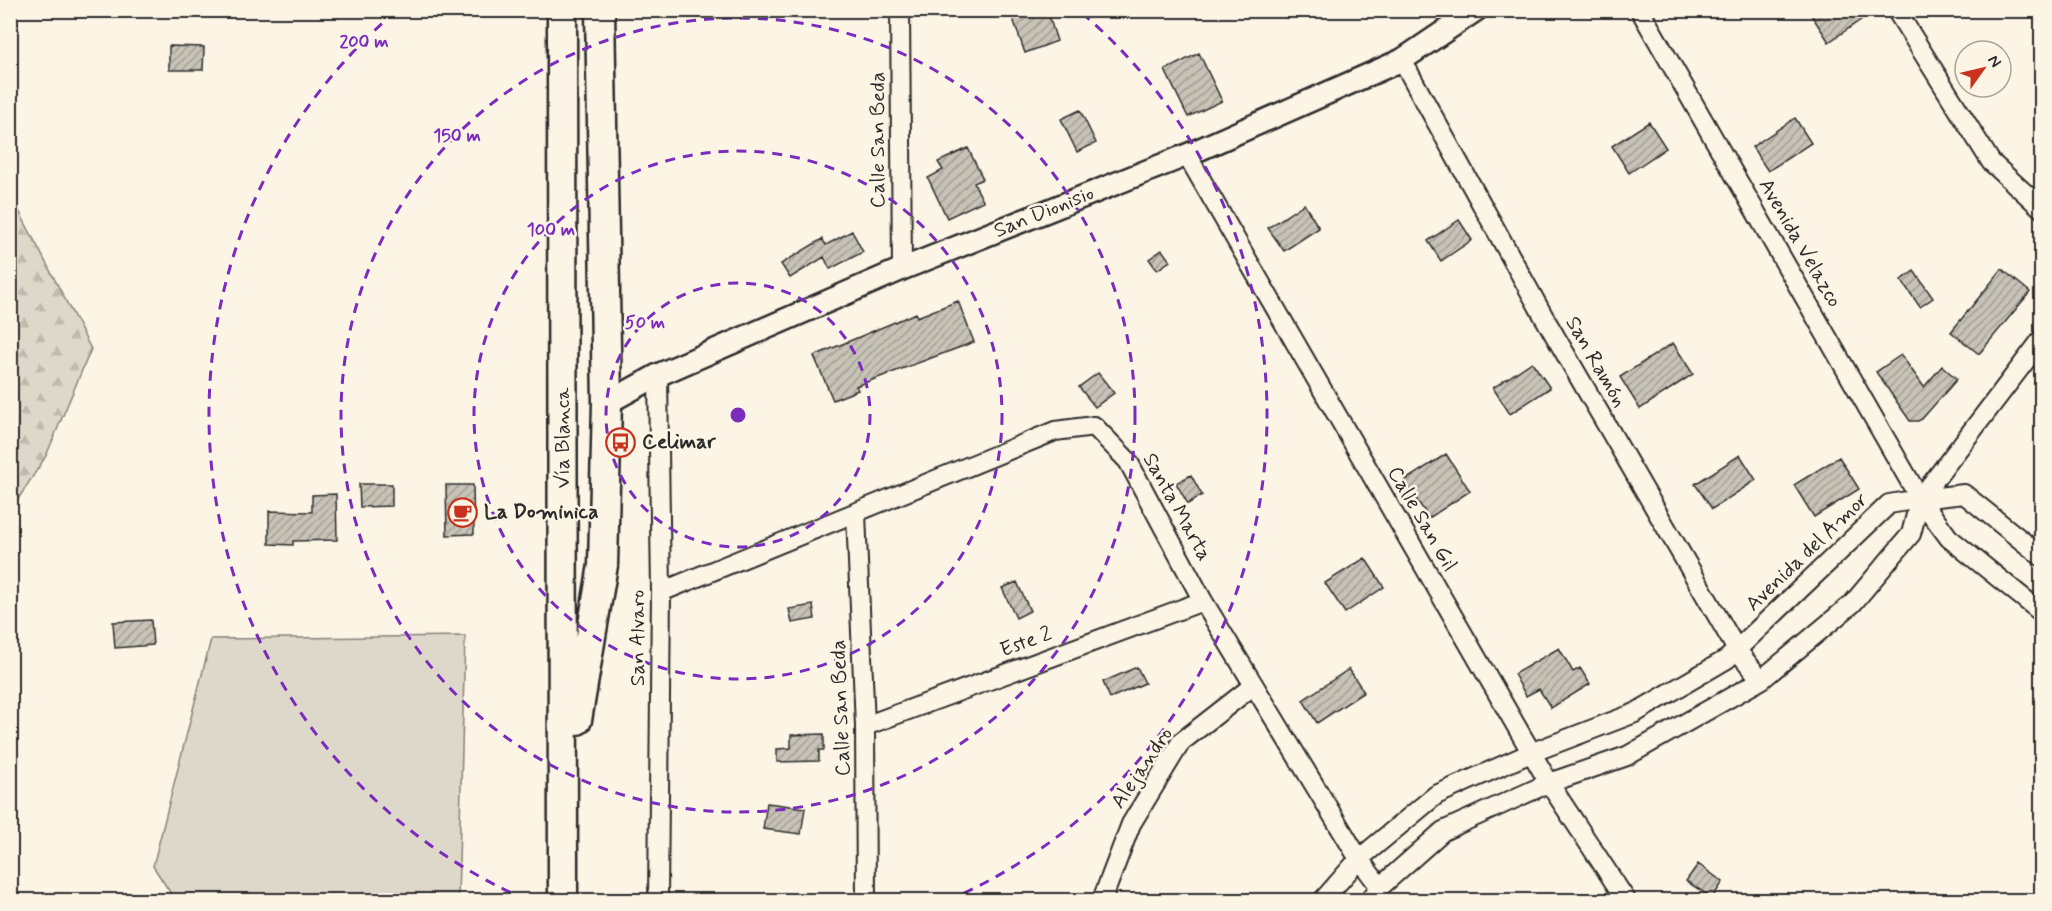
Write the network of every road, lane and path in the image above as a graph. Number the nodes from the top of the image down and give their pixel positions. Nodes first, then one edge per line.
1 (562, 10) edge
2 (600, 10) edge
3 (900, 10) edge
4 (1476, 10) edge
5 (1640, 10) edge
6 (1896, 10) edge
7 (1402, 60) junction
8 (1187, 155) junction
9 (2042, 209) edge
10 (902, 269) junction
11 (2042, 339) edge
12 (658, 375) junction
13 (607, 403) junction
14 (1920, 499) junction
15 (856, 514) junction
16 (2042, 557) edge
17 (662, 592) junction
18 (1203, 601) junction
19 (2042, 613) edge
20 (1737, 650) junction
21 (1761, 680) junction
22 (1254, 685) junction
23 (865, 726) junction
24 (1533, 752) junction
25 (1549, 783) junction
26 (563, 799) junction
27 (1359, 859) junction
28 (1375, 894) edge
29 (564, 900) edge
30 (658, 900) edge
31 (866, 900) edge
32 (1102, 900) edge
33 (1323, 900) edge
34 (1626, 900) edge

1 - 26 highway, Vía Blanca
2 - 13 highway
3 - 10 street, Calle San Beda
4 - 7 street, San Dionisio
5 - 14 street, Avenida Velazco
6 - 9 street
7 - 8 street, San Dionisio
7 - 20 street, San Ramón
8 - 10 street, San Dionisio
8 - 24 street, Calle San Gil
10 - 12 street, San Dionisio
11 - 14 street
12 - 13 street, San Dionisio
12 - 17 street, San Alvaro
13 - 26 highway
14 - 16 street
14 - 19 street, Avenida Velazco
14 - 20 street, Avenida del Amor
14 - 21 street
15 - 17 street, Santa Marta
15 - 18 street, Santa Marta
15 - 23 street, Calle San Beda
17 - 30 street, San Alvaro
18 - 22 street, Santa Marta
18 - 23 street, Este 2
20 - 21 street, San Ramón
20 - 24 street, Avenida del Amor
21 - 25 street
22 - 27 street, Santa Marta
22 - 32 street, Alejandro
23 - 31 street, Calle San Beda
24 - 25 street, Calle San Gil
24 - 27 street, Avenida del Amor
25 - 28 street
25 - 34 street, Calle San Gil
26 - 29 highway, Vía Blanca
27 - 28 street, Santa Marta
27 - 33 street, Avenida del Amor

